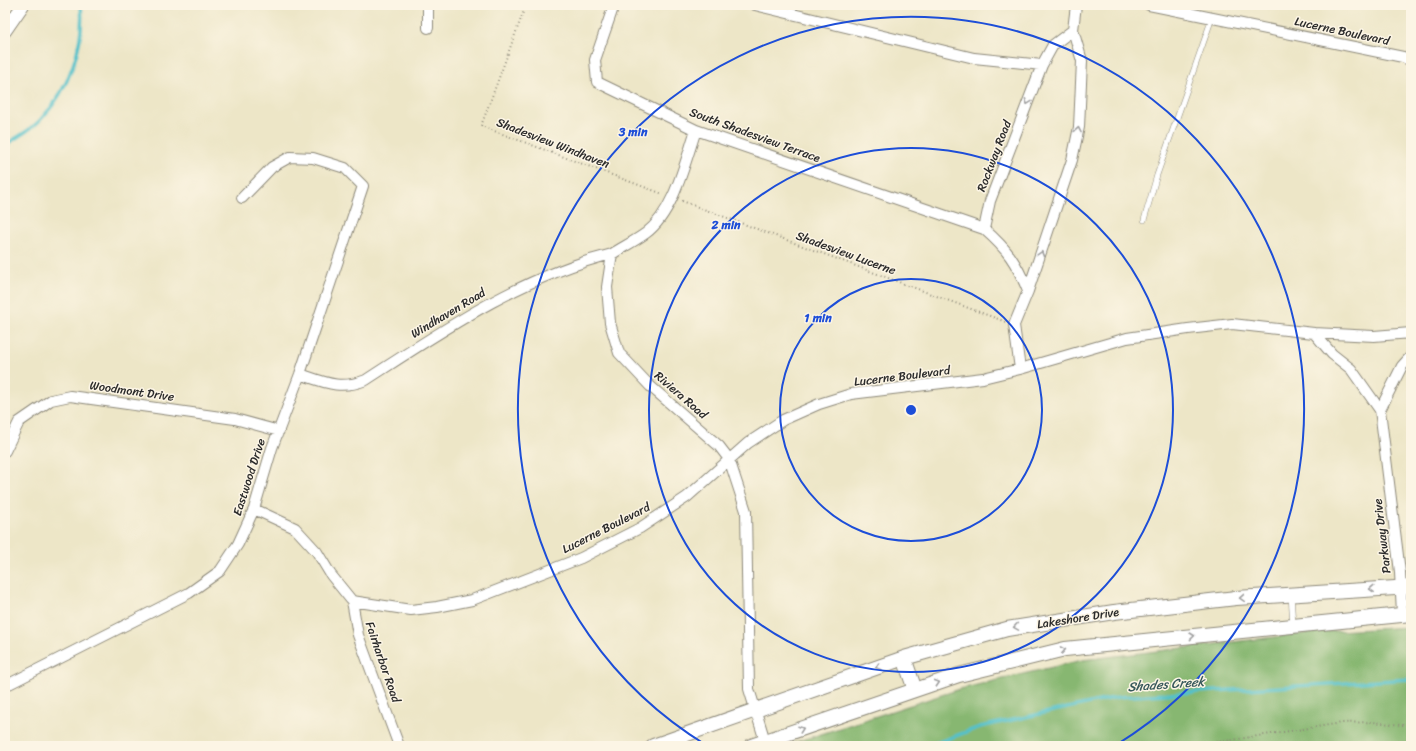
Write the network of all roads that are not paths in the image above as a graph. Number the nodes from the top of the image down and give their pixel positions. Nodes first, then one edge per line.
1 (23, 5) edge
2 (428, 5) edge
3 (614, 5) edge
4 (755, 5) edge
5 (1076, 5) edge
6 (1149, 5) edge
7 (1212, 18) junction
8 (428, 28) dead end
9 (5, 30) edge
10 (1073, 30) junction
11 (1411, 61) edge
12 (1042, 65) junction
13 (696, 130) junction
14 (242, 198) dead end
15 (1144, 220) dead end
16 (984, 229) junction
17 (612, 254) junction
18 (1028, 291) junction
19 (1314, 333) junction
20 (1411, 333) edge
21 (1411, 356) edge
22 (1020, 370) junction
23 (300, 374) junction
24 (1380, 410) junction
25 (279, 430) junction
26 (5, 451) edge
27 (729, 459) junction
28 (254, 509) junction
29 (1406, 587) edge
30 (1291, 594) junction
31 (352, 601) junction
32 (1406, 614) edge
33 (1293, 626) junction
34 (904, 658) junction
35 (5, 686) edge
36 (915, 690) junction
37 (756, 708) junction
38 (765, 741) junction
39 (399, 746) edge
40 (653, 746) edge
41 (751, 746) edge

1 - 9 street
2 - 8 street
3 - 13 street, South Shadesview Terrace
4 - 12 street
5 - 10 street
6 - 7 street, Lucerne Boulevard
7 - 11 street, Lucerne Boulevard
7 - 15 lane
10 - 12 street, Rockway Road
18 -> 10 street
12 -> 16 street, Rockway Road
13 - 16 street, South Shadesview Terrace
13 - 17 street
14 - 23 street, Eastwood Drive
16 - 18 street
17 - 23 street, Windhaven Road
17 - 27 street, Riviera Road
18 - 22 street
19 - 20 street, Lucerne Boulevard
19 - 22 street, Lucerne Boulevard
19 - 24 street
21 - 24 street
22 - 27 street, Lucerne Boulevard
23 - 25 street, Eastwood Drive
24 - 29 street, Parkway Drive
25 - 26 street, Woodmont Drive
25 - 28 street, Eastwood Drive
27 - 31 street, Lucerne Boulevard
27 - 37 street, Riviera Road
28 - 31 street, Fairharbor Road
28 - 35 street, Eastwood Drive
29 -> 30 main road, Lakeshore Drive
29 - 32 street, Parkway Drive
30 - 33 lane
30 -> 34 main road, Lakeshore Drive
31 - 39 street, Fairharbor Road
32 - 33 main road
36 -> 33 main road
34 - 36 main road
34 -> 37 main road, Lakeshore Drive
38 -> 36 main road
37 - 38 street
37 - 40 main road, Lakeshore Drive
38 - 41 main road

